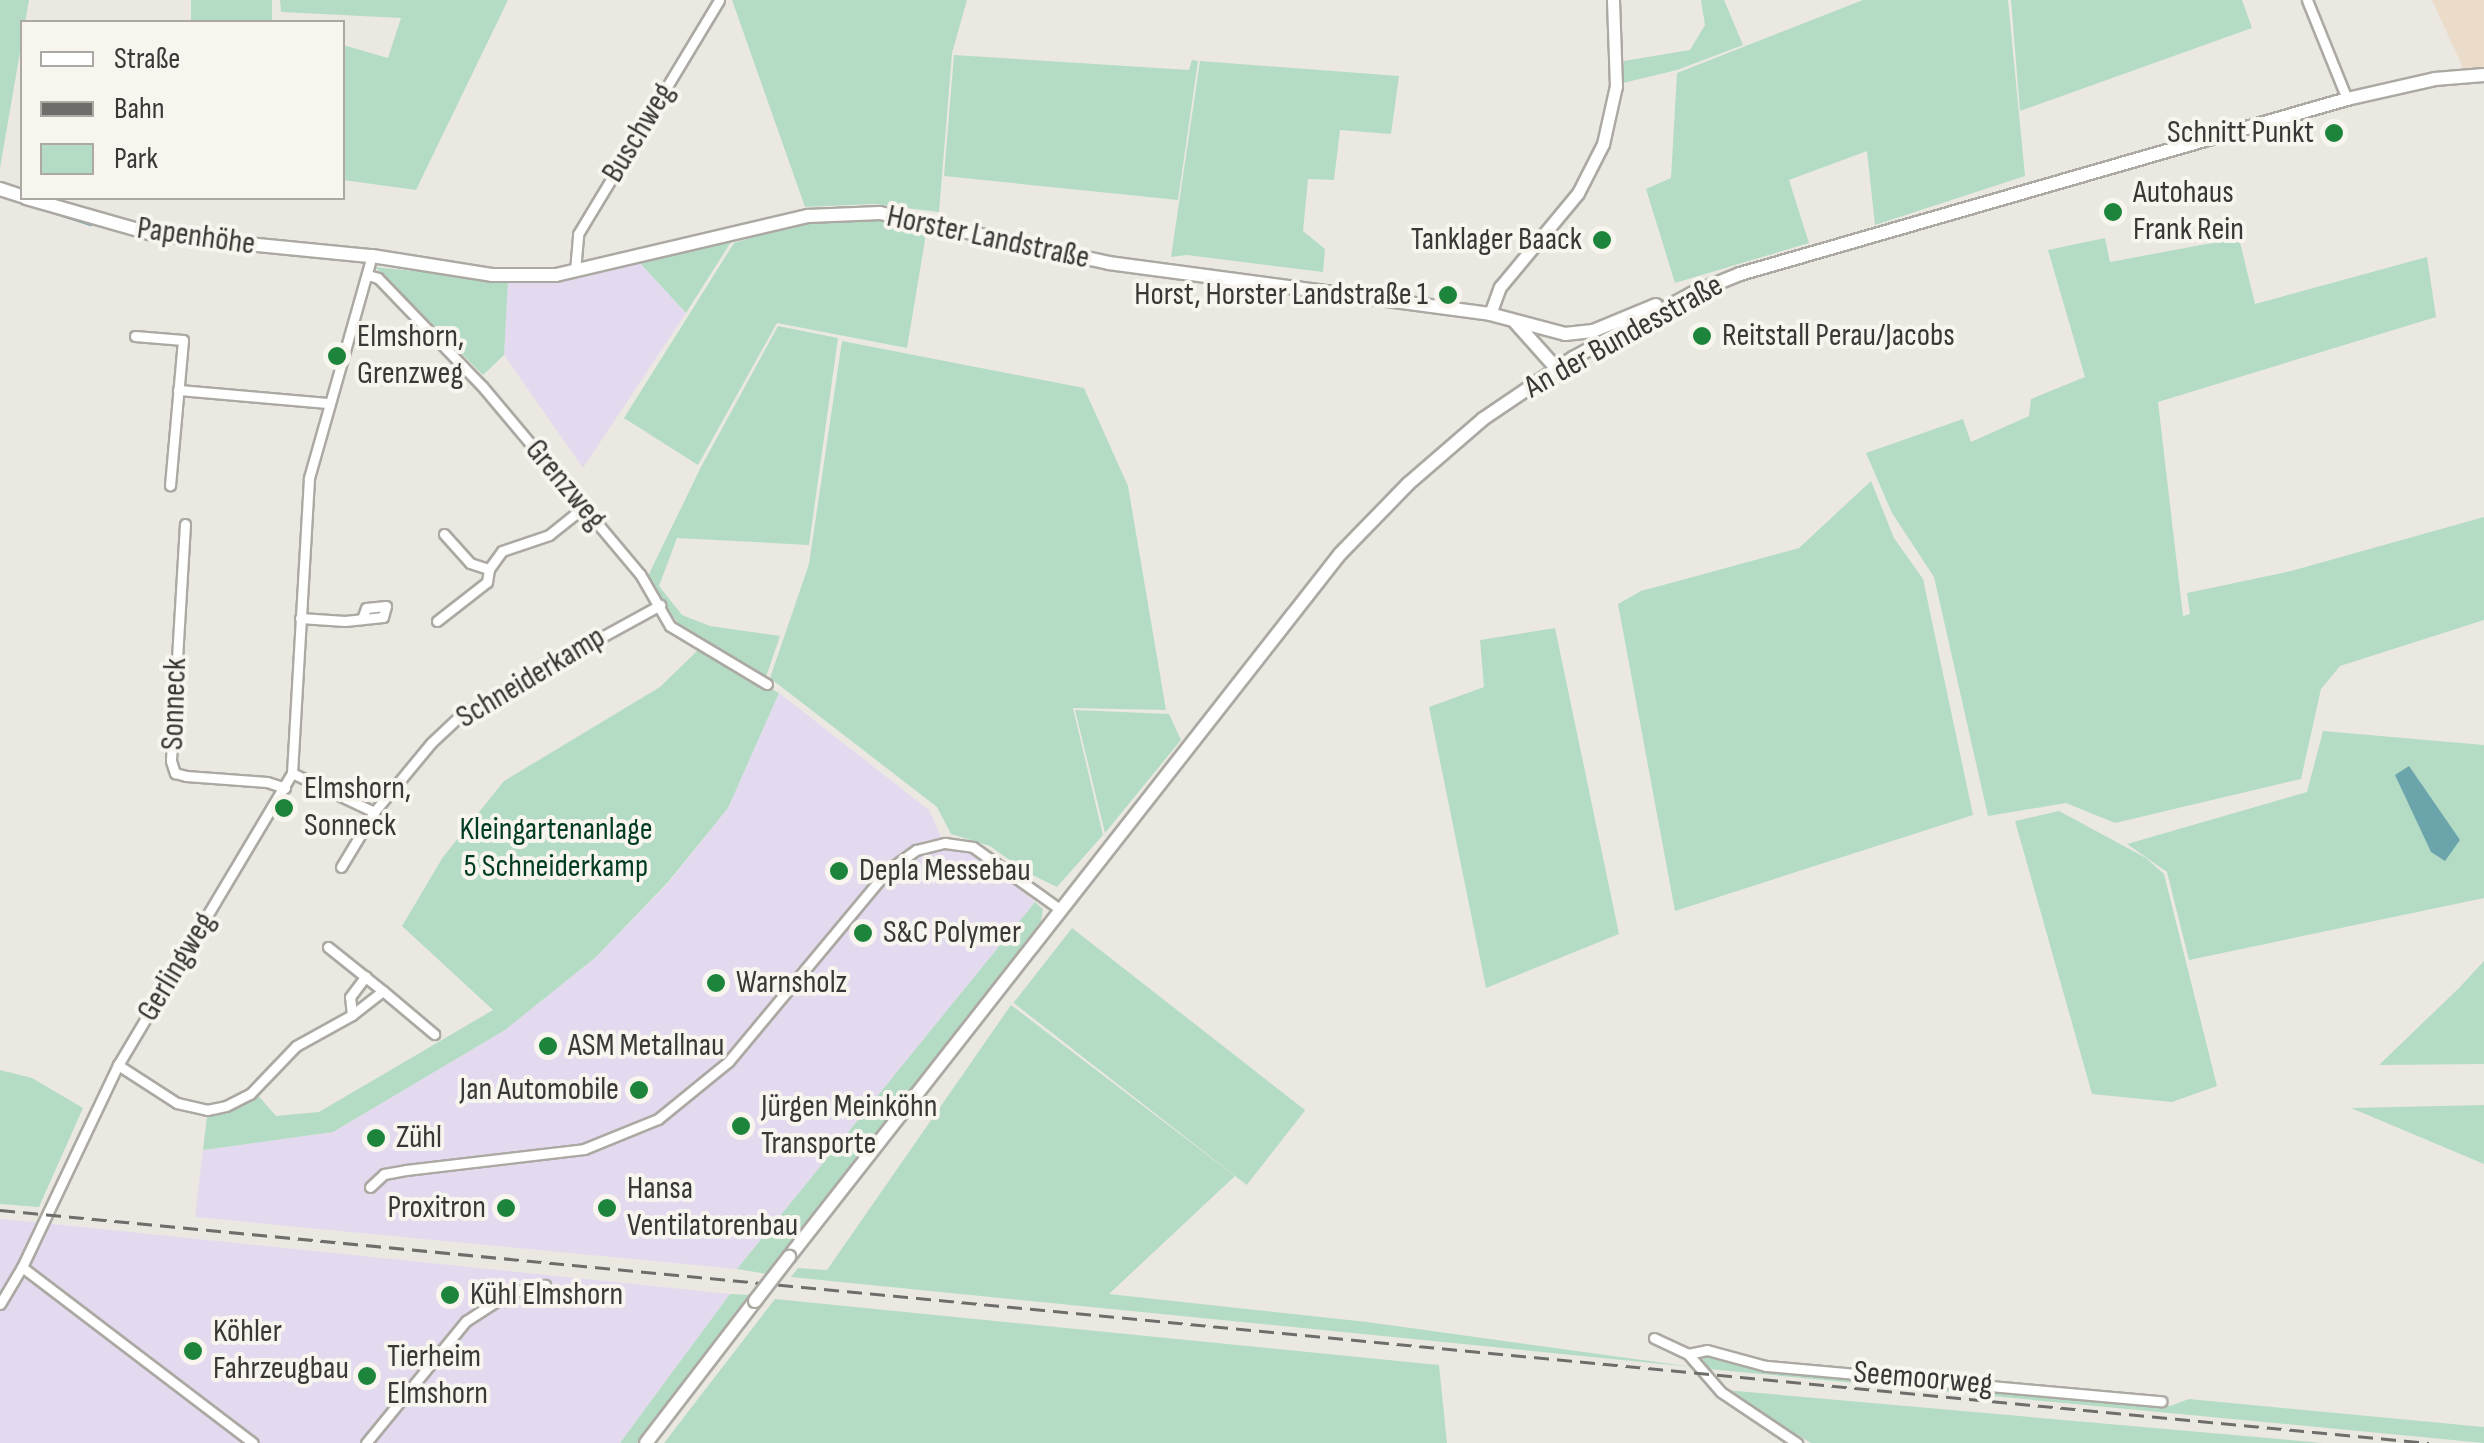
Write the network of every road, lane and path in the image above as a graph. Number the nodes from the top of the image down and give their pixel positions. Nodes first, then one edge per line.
1 (718, 0) edge
2 (1613, 0) edge
3 (2307, 0) edge
4 (2484, 75) edge
5 (2348, 99) junction
6 (34, 200) edge
7 (372, 256) junction
8 (575, 271) junction
9 (368, 275) junction
10 (1692, 293) junction
11 (1490, 314) junction
12 (1515, 322) junction
13 (136, 336) dead end
14 (1557, 368) junction
15 (178, 390) junction
16 (328, 403) junction
17 (170, 485) dead end
18 (584, 507) junction
19 (185, 524) dead end
20 (444, 534) dead end
21 (490, 570) junction
22 (660, 605) junction
23 (300, 618) junction
24 (362, 619) dead end
25 (437, 622) dead end
26 (767, 684) dead end
27 (292, 773) junction
28 (284, 788) junction
29 (374, 812) junction
30 (340, 866) dead end
31 (1061, 910) junction
32 (328, 947) dead end
33 (366, 976) junction
34 (382, 990) junction
35 (352, 1014) junction
36 (434, 1034) dead end
37 (118, 1064) junction
38 (370, 1187) dead end
39 (22, 1267) junction
40 (545, 1285) dead end
41 (0, 1304) edge
42 (1654, 1338) dead end
43 (1688, 1354) junction
44 (2161, 1400) dead end
45 (253, 1443) edge
46 (366, 1443) edge
47 (646, 1443) edge
48 (1797, 1443) edge

1 - 8 street, Buschweg
2 - 11 street
3 - 5 street
4 - 5 main road, An der Bundesstraße
5 - 10 main road, An der Bundesstraße
6 - 7 main road, Papenhöhe
7 - 8 main road, Horster Landstraße
7 - 9 street, Gerlingweg
8 - 11 main road, Horster Landstraße
9 - 16 street, Gerlingweg
9 - 18 street, Grenzweg
10 - 12 main road, Horster Landstraße
10 - 14 main road, An der Bundesstraße
11 - 12 main road, Horster Landstraße
12 - 14 main road
13 - 15 street
14 - 31 main road, An der Bundesstraße
15 - 16 street
15 - 17 street
16 - 23 street, Gerlingweg
18 - 21 street
18 - 22 street, Grenzweg
19 - 28 street, Sonneck
20 - 21 street
21 - 25 street
22 - 26 street, Grenzweg
22 - 29 street, Schneiderkamp
23 - 24 street
23 - 27 street, Gerlingweg
27 - 28 street, Gerlingweg
27 - 29 street
28 - 37 street, Gerlingweg
29 - 30 street, Schneiderkamp
31 - 38 street
31 - 47 main road, An der Bundesstraße, bridge
32 - 33 street
33 - 34 street
33 - 35 street
34 - 35 street
34 - 36 street
35 - 37 street
37 - 39 street, Gerlingweg
39 - 41 street, Gerlingweg
39 - 45 street
40 - 46 street
42 - 43 street
43 - 44 street, Seemoorweg
43 - 48 street

